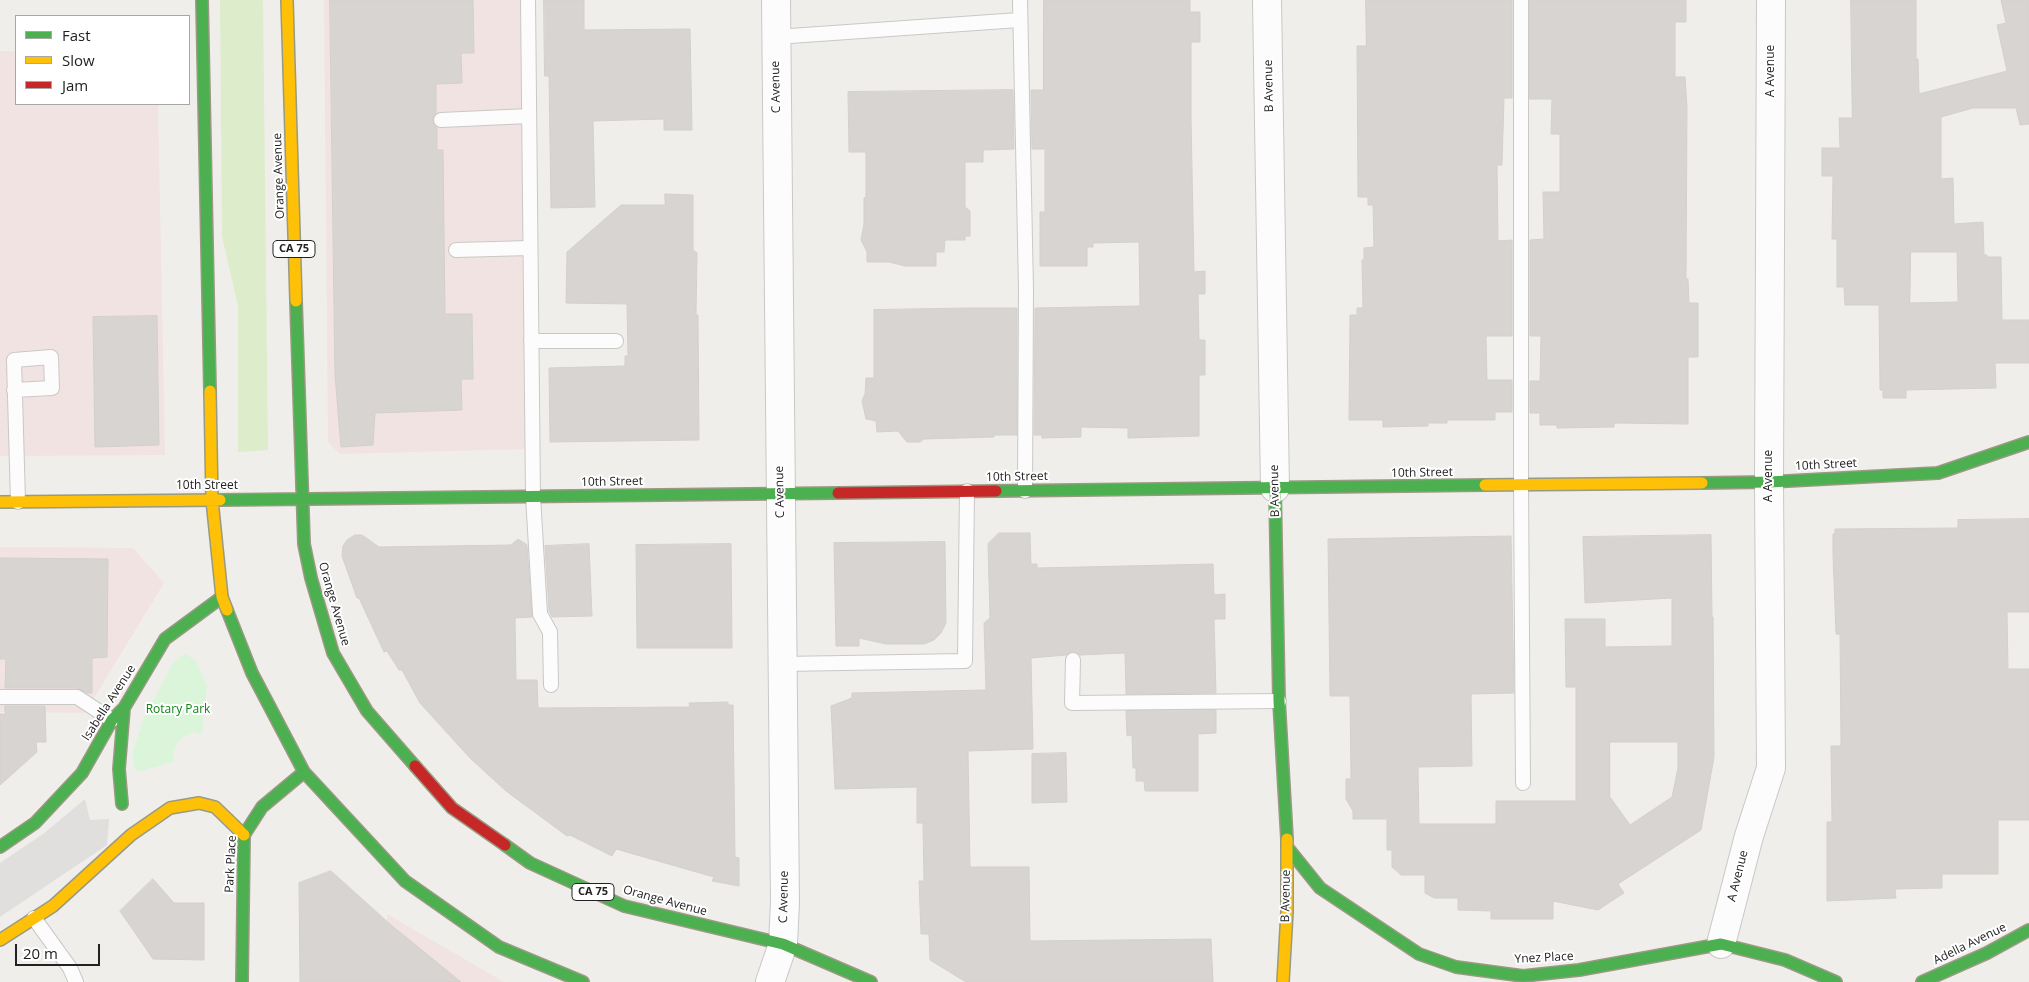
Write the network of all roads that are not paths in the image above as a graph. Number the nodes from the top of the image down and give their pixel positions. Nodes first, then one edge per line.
1 (202, 0) edge
2 (287, 0) edge
3 (528, 0) edge
4 (776, 0) edge
5 (1020, 0) edge
6 (1267, 0) edge
7 (1521, 0) edge
8 (1771, 0) edge
9 (1019, 20) junction
10 (776, 37) junction
11 (529, 116) junction
12 (441, 120) dead end
13 (530, 248) junction
14 (456, 250) dead end
15 (531, 341) junction
16 (616, 341) dead end
17 (14, 390) dead end
18 (2029, 442) edge
19 (1769, 482) junction
20 (1521, 485) junction
21 (1275, 488) junction
22 (967, 491) junction
23 (1025, 491) junction
24 (780, 494) junction
25 (533, 496) junction
26 (301, 499) junction
27 (212, 500) junction
28 (0, 502) edge
29 (18, 502) junction
30 (222, 597) junction
31 (1073, 660) dead end
32 (782, 664) junction
33 (551, 685) dead end
34 (0, 697) edge
35 (1279, 701) junction
36 (124, 708) junction
37 (112, 720) junction
38 (304, 772) junction
39 (1523, 783) dead end
40 (109, 794) dead end
41 (125, 812) junction
42 (244, 834) junction
43 (131, 836) junction
44 (0, 847) edge
45 (1287, 847) junction
46 (34, 918) junction
47 (2029, 930) edge
48 (0, 940) edge
49 (783, 944) junction
50 (1721, 944) junction
51 (1576, 976) edge
52 (76, 982) edge
53 (242, 982) edge
54 (583, 982) edge
55 (770, 982) edge
56 (871, 982) edge
57 (1282, 982) edge
58 (1836, 982) edge
59 (1922, 982) edge

1 - 27 main road
2 - 26 main road, Orange Avenue / CA 75
3 - 11 lane
4 - 10 street, C Avenue
5 - 9 lane
6 - 21 street, B Avenue
7 - 20 lane
8 - 19 street, A Avenue
9 - 10 lane
9 - 23 lane
10 - 24 street, C Avenue
11 - 12 lane
11 - 13 lane
13 - 14 lane
13 - 15 lane
15 - 16 lane
15 - 25 lane
17 - 29 lane
18 - 19 main road, 10th Street
19 - 20 main road, 10th Street
19 - 50 street, A Avenue
20 - 21 main road, 10th Street
20 - 39 lane
21 - 23 main road, 10th Street
21 - 35 main road, B Avenue
22 - 23 main road, 10th Street
22 - 24 main road, 10th Street
22 - 32 lane
24 - 25 main road, 10th Street
24 - 32 street, C Avenue
25 - 26 main road, 10th Street
25 - 33 lane
26 - 27 main road, 10th Street
26 - 49 main road, Orange Avenue / CA 75
27 - 29 main road, 10th Street
27 - 30 main road
28 - 29 main road, 10th Street
30 - 36 main road, Isabella Avenue
30 - 38 main road
31 - 35 lane
32 - 49 street, C Avenue
34 - 37 lane
35 - 45 main road, B Avenue
36 - 37 main road, Isabella Avenue
36 - 41 main road
37 - 44 main road, Isabella Avenue
38 - 42 main road, Park Place
38 - 54 main road
40 - 41 main road
41 - 43 main road
42 - 43 main road
42 - 53 main road, Park Place
43 - 46 main road
45 - 51 main road, Ynez Place
45 - 57 main road, B Avenue
46 - 48 main road
46 - 52 lane
47 - 59 main road, Adella Avenue
49 - 55 street, C Avenue
49 - 56 main road, Orange Avenue / CA 75
50 - 51 main road, Ynez Place
50 - 58 main road, Ynez Place

